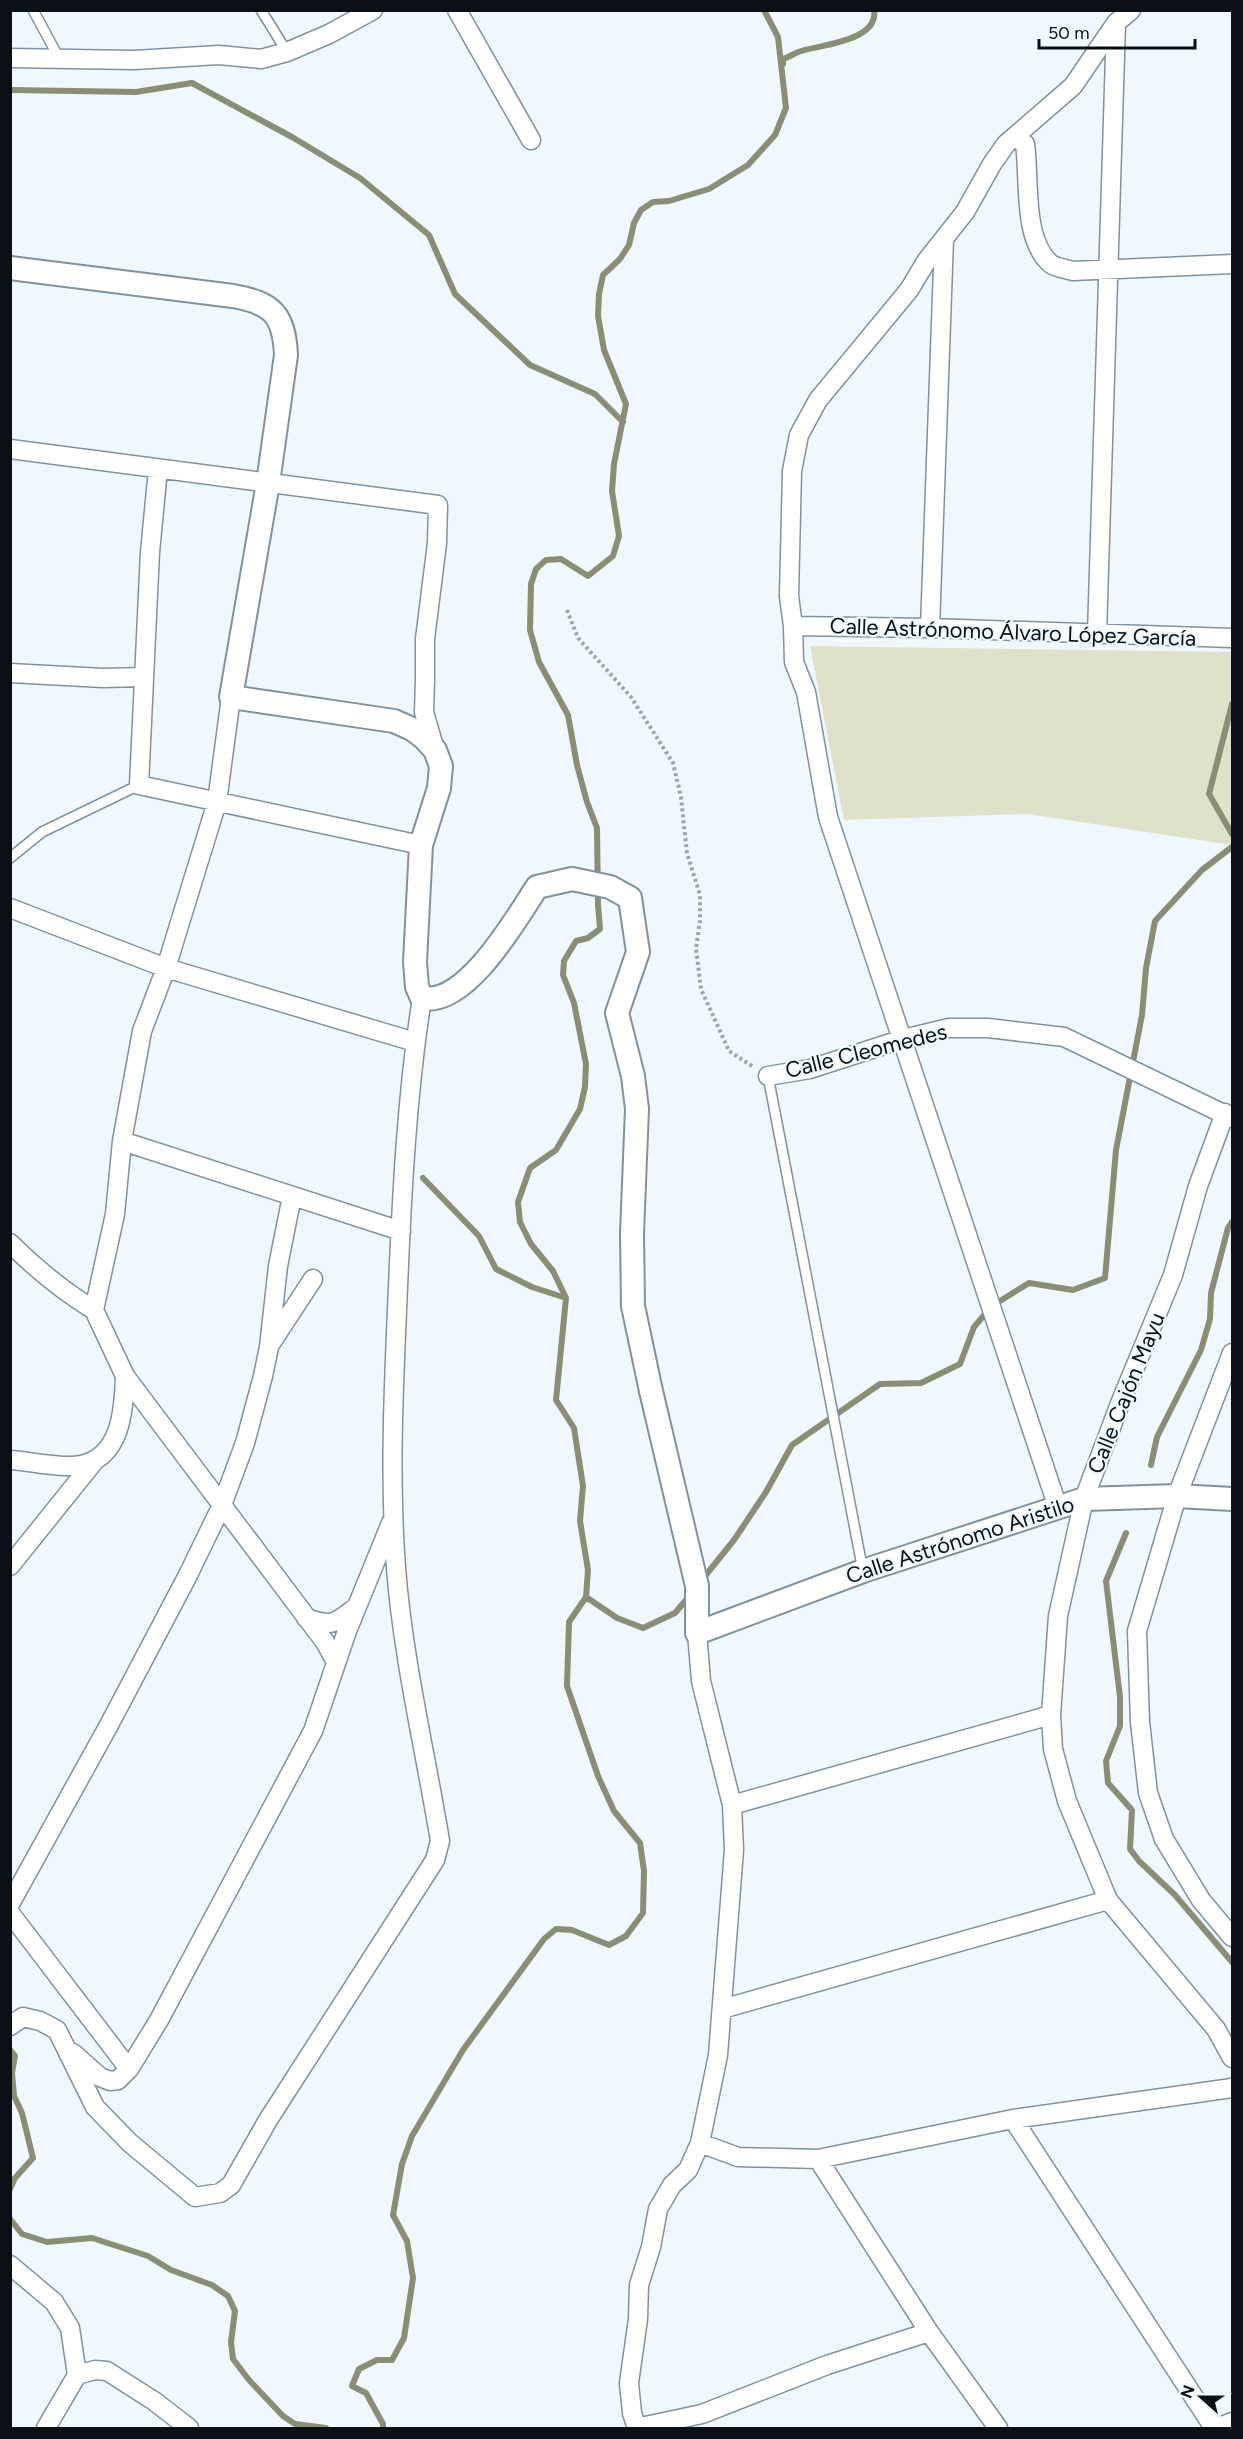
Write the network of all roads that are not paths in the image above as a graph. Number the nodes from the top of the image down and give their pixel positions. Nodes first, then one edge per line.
1 (33, 10) edge
2 (261, 10) edge
3 (373, 10) edge
4 (457, 10) edge
5 (1131, 10) edge
6 (1116, 23) junction
7 (287, 52) junction
8 (10, 58) edge
9 (59, 58) junction
10 (1015, 137) junction
11 (531, 140) dead end
12 (944, 239) junction
13 (1233, 264) edge
14 (10, 268) edge
15 (1109, 270) junction
16 (10, 449) edge
17 (158, 469) junction
18 (268, 483) junction
19 (794, 627) junction
20 (930, 628) junction
21 (1097, 634) junction
22 (1233, 638) edge
23 (10, 673) edge
24 (144, 677) junction
25 (231, 697) junction
26 (435, 750) junction
27 (139, 785) junction
28 (217, 802) junction
29 (421, 845) junction
30 (10, 858) edge
31 (10, 908) edge
32 (166, 968) junction
33 (422, 998) junction
34 (903, 1039) junction
35 (415, 1042) junction
36 (768, 1076) joint
37 (1229, 1115) edge
38 (122, 1141) junction
39 (292, 1196) junction
40 (400, 1231) junction
41 (10, 1243) edge
42 (313, 1279) dead end
43 (94, 1310) junction
44 (269, 1347) junction
45 (1233, 1353) edge
46 (125, 1376) junction
47 (96, 1459) junction
48 (10, 1460) edge
49 (1177, 1496) junction
50 (1233, 1498) edge
51 (1084, 1499) junction
52 (222, 1505) junction
53 (1058, 1508) junction
54 (394, 1512) junction
55 (10, 1566) edge
56 (863, 1571) junction
57 (357, 1606) junction
58 (306, 1618) junction
59 (697, 1633) junction
60 (336, 1662) junction
61 (1051, 1715) junction
62 (732, 1805) junction
63 (18, 1870) edge
64 (1108, 1900) junction
65 (10, 1904) edge
66 (10, 1913) edge
67 (1233, 1937) edge
68 (722, 2009) junction
69 (10, 2026) edge
70 (67, 2048) junction
71 (1233, 2058) edge
72 (129, 2069) junction
73 (1233, 2088) edge
74 (1013, 2119) junction
75 (700, 2143) junction
76 (818, 2159) junction
77 (10, 2265) edge
78 (929, 2332) junction
79 (77, 2375) junction
80 (1233, 2422) edge
81 (46, 2428) edge
82 (189, 2428) edge
83 (637, 2428) edge
84 (998, 2428) edge
85 (1215, 2428) edge

1 - 9 lane
2 - 7 lane
3 - 7 street
4 - 11 street
5 - 6 street
6 - 10 street
6 - 15 street
7 - 9 street
8 - 9 street
10 - 12 street
10 - 15 street
12 - 19 street
12 - 20 street
13 - 15 street
14 - 18 street
15 - 21 street
16 - 17 street
17 - 18 street
17 - 24 street
18 - 25 street
18 - 26 street
19 - 20 street, Calle Astrónomo Álvaro López García
19 - 34 street
20 - 21 street, Calle Astrónomo Álvaro López García
21 - 22 street, Calle Astrónomo Álvaro López García
23 - 24 street
24 - 27 street
25 - 26 street
25 - 28 street
26 - 29 street
27 - 28 street
27 - 30 lane
28 - 29 street
28 - 32 street
29 - 33 street
31 - 32 street
32 - 35 street
32 - 38 street
33 - 35 street
33 - 59 street
34 - 36 street, Calle Cleomedes
34 - 37 street, Calle Cleomedes
34 - 53 street
35 - 40 street
36 - 56 lane
37 - 51 street, Calle Cajón Mayu
38 - 39 street
38 - 43 street
39 - 40 street
39 - 44 street
40 - 54 street
41 - 43 street
42 - 44 street
43 - 46 street
44 - 52 street
45 - 49 street
46 - 47 street
46 - 52 street
47 - 48 street
47 - 55 street
49 - 50 street, Calle Astrónomo Aristilo
49 - 51 street, Calle Astrónomo Aristilo
49 - 67 street
51 - 53 street, Calle Astrónomo Aristilo
51 - 61 street, Calle Cajón Mayu
52 - 58 street
52 - 63 street
53 - 56 street, Calle Astrónomo Aristilo
54 - 57 street
54 - 70 street
56 - 59 street, Calle Astrónomo Aristilo
57 - 58 street
57 - 60 street
58 - 60 street
59 - 62 street
60 - 72 street
61 - 62 street
61 - 64 street, Calle Cajón Mayu
62 - 68 street
63 - 65 street
64 - 68 street
64 - 71 street, Calle Cajón Mayu
66 - 72 street
68 - 75 street
69 - 70 street
70 - 72 street
73 - 74 street
74 - 76 street
74 - 85 street
75 - 76 street
75 - 83 street
76 - 78 street
77 - 79 street
78 - 83 street
78 - 84 street
79 - 81 street
79 - 82 street
80 - 85 street

